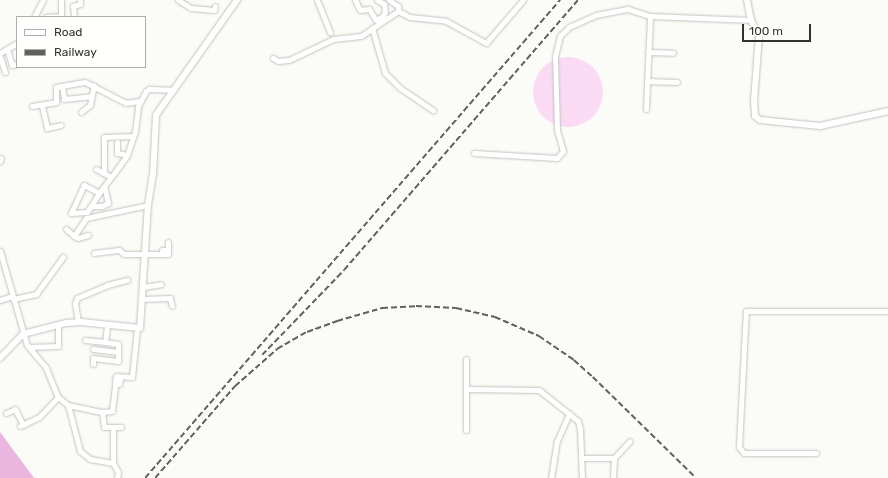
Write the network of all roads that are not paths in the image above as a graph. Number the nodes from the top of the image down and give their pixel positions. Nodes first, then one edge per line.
1 (61, 0) edge
2 (80, 0) edge
3 (178, 0) edge
4 (237, 0) edge
5 (317, 0) edge
6 (355, 0) edge
7 (377, 0) edge
8 (389, 0) edge
9 (523, 0) edge
10 (747, 0) edge
11 (41, 2) edge
12 (215, 6) dead end
13 (398, 11) junction
14 (34, 16) edge
15 (61, 16) edge
16 (74, 16) edge
17 (650, 16) junction
18 (751, 20) junction
19 (372, 28) junction
20 (330, 32) dead end
21 (16, 44) edge
22 (8, 52) junction
23 (648, 52) junction
24 (0, 53) edge
25 (674, 53) dead end
26 (0, 58) edge
27 (273, 58) dead end
28 (16, 64) edge
29 (5, 72) dead end
30 (647, 81) junction
31 (677, 82) dead end
32 (94, 85) junction
33 (62, 86) junction
34 (173, 90) junction
35 (91, 96) junction
36 (139, 101) junction
37 (32, 106) dead end
38 (42, 106) junction
39 (646, 109) dead end
40 (433, 110) dead end
41 (888, 111) edge
42 (81, 112) dead end
43 (61, 125) dead end
44 (133, 136) junction
45 (117, 142) dead end
46 (474, 153) dead end
47 (127, 154) junction
48 (96, 169) dead end
49 (104, 173) junction
50 (111, 177) junction
51 (104, 186) junction
52 (100, 193) junction
53 (148, 205) junction
54 (90, 206) junction
55 (75, 217) dead end
56 (86, 218) junction
57 (66, 229) dead end
58 (88, 235) dead end
59 (74, 236) junction
60 (168, 242) dead end
61 (0, 251) edge
62 (94, 253) dead end
63 (146, 254) junction
64 (63, 257) dead end
65 (2, 268) edge
66 (126, 280) dead end
67 (161, 284) dead end
68 (143, 287) junction
69 (12, 297) junction
70 (142, 299) junction
71 (0, 300) edge
72 (172, 306) dead end
73 (888, 311) edge
74 (78, 322) junction
75 (58, 325) junction
76 (107, 326) junction
77 (137, 329) junction
78 (23, 334) junction
79 (85, 340) dead end
80 (93, 341) junction
81 (105, 342) junction
82 (29, 348) junction
83 (93, 349) junction
84 (118, 352) junction
85 (0, 358) edge
86 (466, 358) dead end
87 (468, 389) junction
88 (58, 397) junction
89 (68, 405) junction
90 (102, 412) junction
91 (6, 413) dead end
92 (569, 414) junction
93 (121, 427) dead end
94 (113, 428) junction
95 (466, 430) dead end
96 (630, 442) dead end
97 (816, 453) dead end
98 (581, 458) junction
99 (614, 458) junction
100 (113, 463) junction
101 (117, 478) edge
102 (551, 478) edge
103 (582, 478) edge
104 (613, 478) edge

1 - 15 street
2 - 16 street
3 - 12 street
4 - 34 street
5 - 20 street
6 - 7 street
8 - 13 street
9 - 13 street
10 - 18 street
11 - 14 street
13 - 19 street
17 - 18 street
17 - 23 street
17 - 46 street
18 - 41 street
19 - 27 street
19 - 40 street
21 - 22 street
22 - 24 street
22 - 26 street
22 - 28 street
23 - 25 street
23 - 30 street
26 - 29 street
30 - 31 street
30 - 39 street
32 - 33 street
32 - 35 street
32 - 36 street
33 - 35 street
33 - 38 street
34 - 36 street
34 - 53 street
35 - 42 street
36 - 44 street
37 - 38 street
38 - 43 street
44 - 47 street
44 - 49 street
45 - 47 street
47 - 50 street
48 - 49 street
49 - 50 street
50 - 51 street
51 - 52 street
51 - 54 street
52 - 54 street
52 - 54 street
53 - 56 street
53 - 63 street
55 - 56 street
56 - 59 street
57 - 59 street
58 - 59 street
60 - 63 street
61 - 65 street
62 - 63 street
63 - 68 street
64 - 69 street
65 - 69 street
66 - 74 street
67 - 68 street
68 - 70 street
69 - 71 street
69 - 78 street
70 - 72 street
70 - 77 street
73 - 97 street
74 - 75 street
74 - 76 street
75 - 78 street
75 - 82 street
76 - 77 street
76 - 81 street
77 - 90 street
78 - 82 street
78 - 85 street
79 - 80 street
80 - 81 street
80 - 83 street
81 - 84 street
82 - 88 street
83 - 84 street
83 - 84 street
86 - 87 street
87 - 92 street
87 - 95 street
88 - 89 street
88 - 91 street
89 - 90 street
89 - 100 street
90 - 94 street
92 - 98 street
92 - 102 street
93 - 94 street
94 - 100 street
96 - 99 street
98 - 99 street
98 - 103 street
99 - 104 street
100 - 101 street

